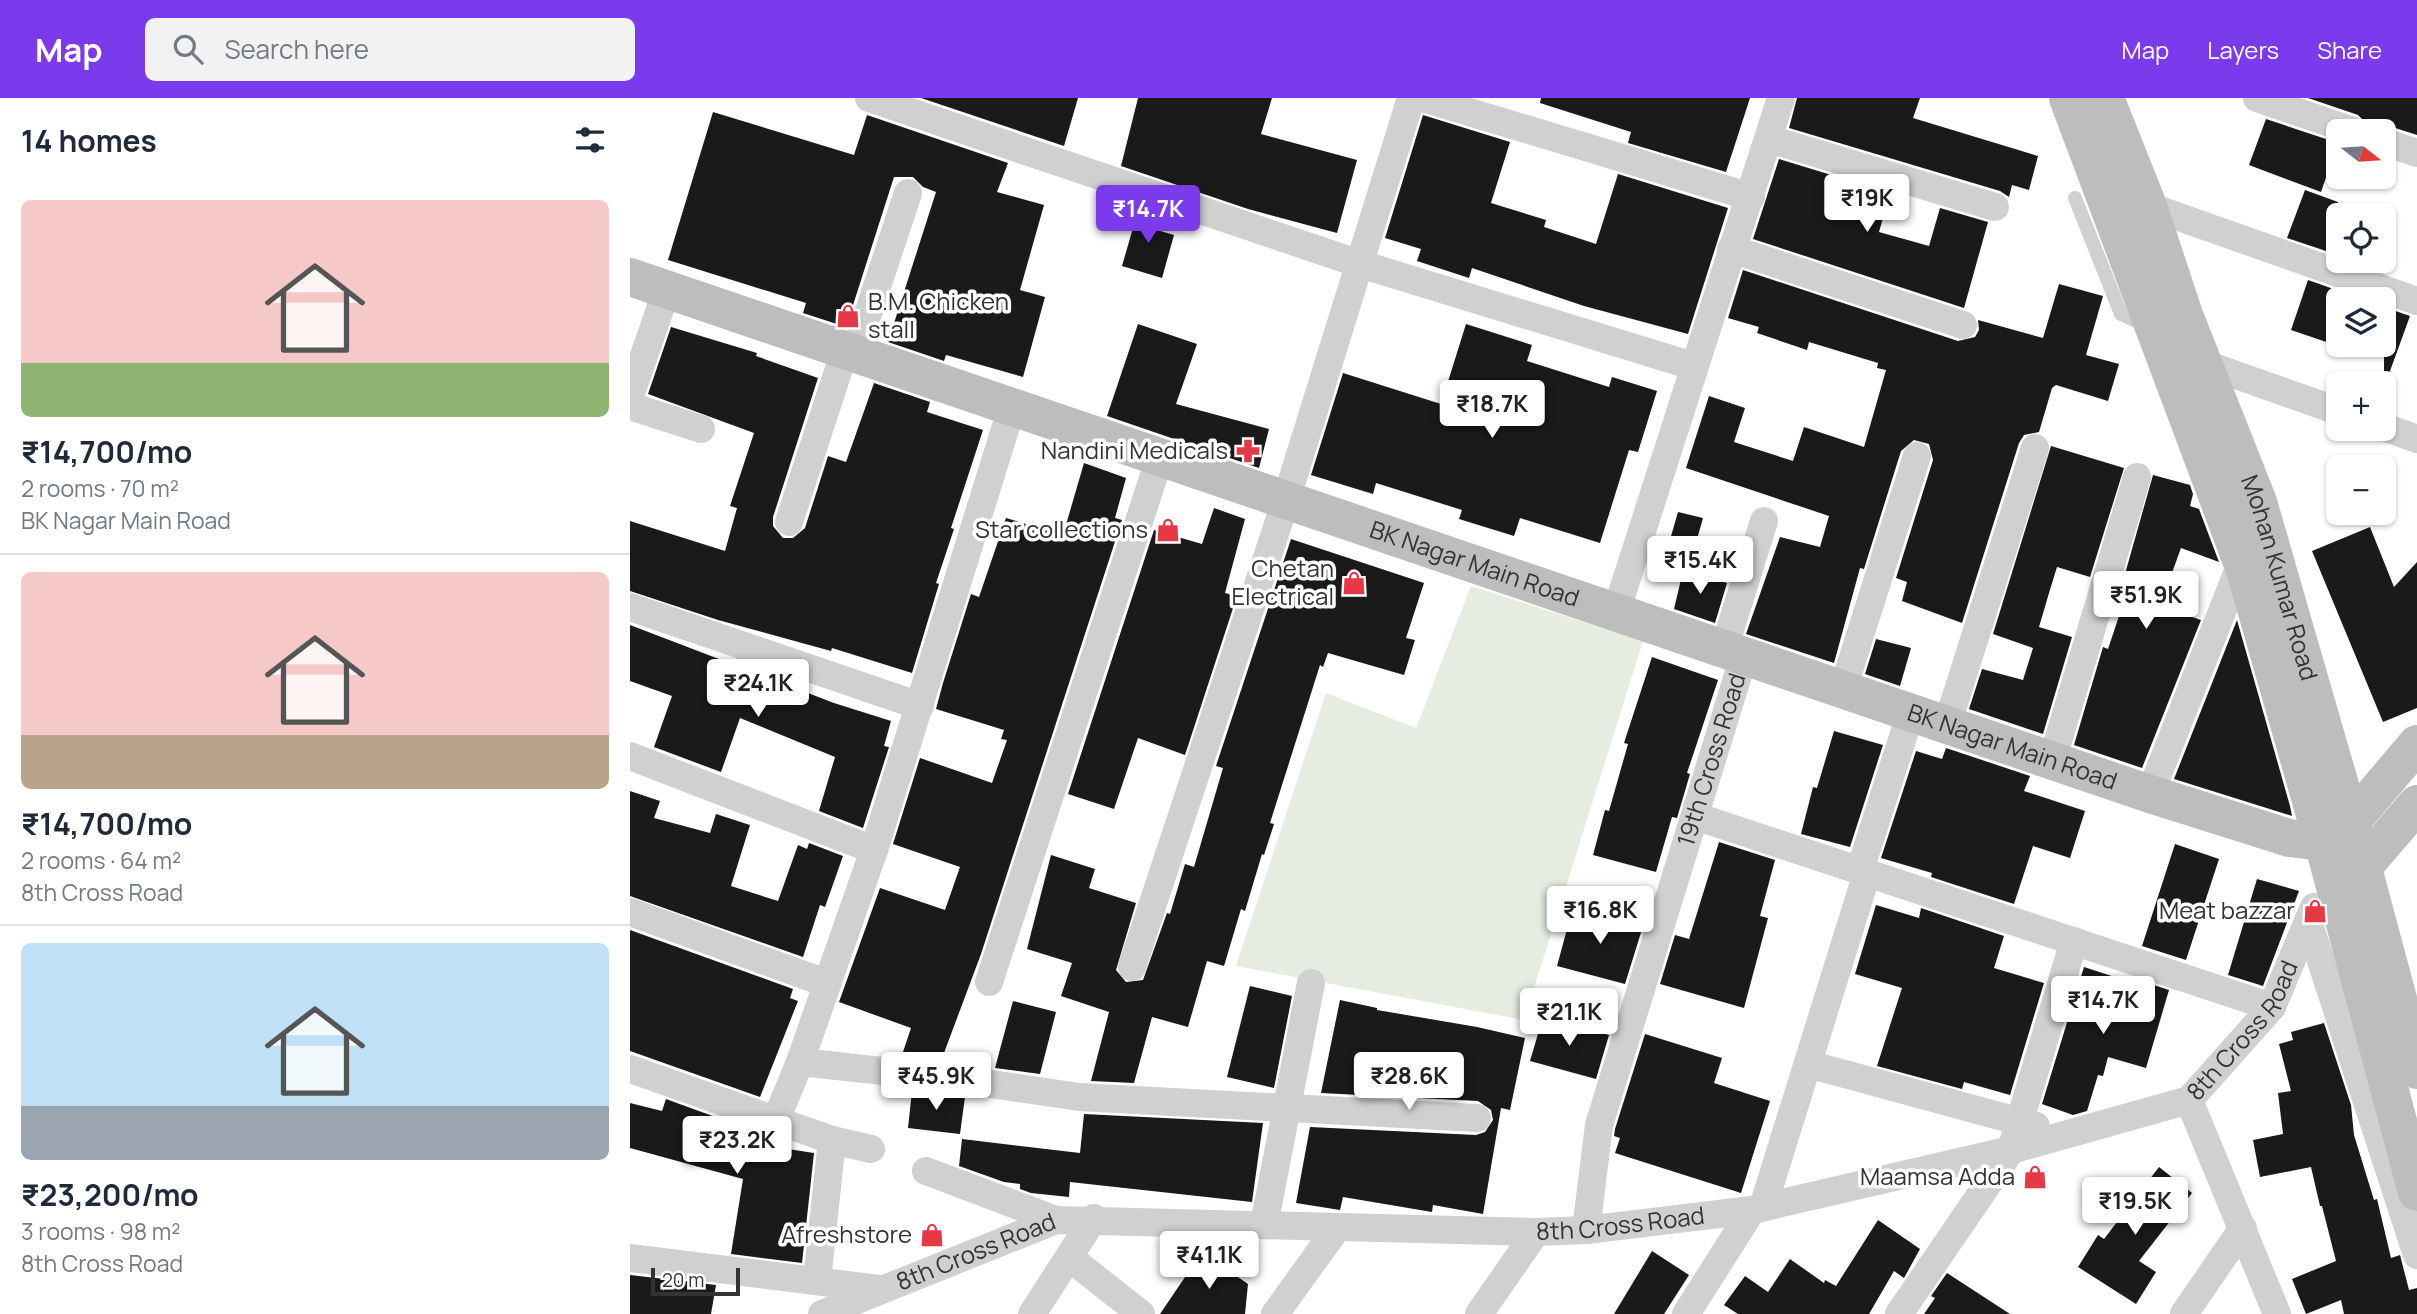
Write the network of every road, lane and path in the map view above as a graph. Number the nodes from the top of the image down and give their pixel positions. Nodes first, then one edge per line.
1 (869, 98) edge
2 (1410, 98) edge
3 (1423, 98) edge
4 (1781, 98) edge
5 (2068, 98) edge
6 (2105, 98) edge
7 (2257, 98) edge
8 (2326, 122) edge
9 (1769, 139) junction
10 (2396, 146) edge
11 (2417, 153) edge
12 (908, 193) dead end
13 (1751, 197) junction
14 (2075, 198) dead end
15 (2148, 206) junction
16 (1995, 207) dead end
17 (1731, 249) junction
18 (1357, 263) junction
19 (630, 277) edge
20 (667, 289) junction
21 (2417, 301) edge
22 (2150, 318) junction
23 (1963, 326) dead end
24 (850, 351) junction
25 (2205, 364) junction
26 (1693, 366) junction
27 (630, 396) edge
28 (630, 406) edge
29 (1012, 407) junction
30 (2326, 407) edge
31 (701, 429) dead end
32 (2396, 431) edge
33 (2417, 439) edge
34 (2035, 448) dead end
35 (1917, 456) dead end
36 (1160, 457) junction
37 (2137, 477) dead end
38 (1286, 500) junction
39 (1764, 521) dead end
40 (789, 522) dead end
41 (2242, 561) junction
42 (630, 607) edge
43 (1616, 612) junction
44 (1734, 652) junction
45 (1843, 689) junction
46 (920, 706) junction
47 (1911, 712) junction
48 (1947, 725) junction
49 (2417, 744) edge
50 (630, 756) edge
51 (2052, 761) junction
52 (2150, 794) junction
53 (2417, 804) edge
54 (1695, 816) junction
55 (2333, 839) junction
56 (874, 850) junction
57 (1863, 871) junction
58 (2330, 898) junction
59 (630, 912) edge
60 (2074, 941) junction
61 (1132, 967) dead end
62 (989, 982) dead end
63 (826, 983) junction
64 (1311, 983) dead end
65 (2272, 1007) junction
66 (800, 1062) junction
67 (1808, 1063) junction
68 (630, 1069) edge
69 (2417, 1070) edge
70 (2189, 1100) junction
71 (1286, 1108) junction
72 (1477, 1118) dead end
73 (776, 1120) junction
74 (2020, 1122) junction
75 (2066, 1135) junction
76 (832, 1140) junction
77 (871, 1149) dead end
78 (2011, 1150) junction
79 (926, 1171) dead end
80 (1758, 1209) junction
81 (2414, 1214) edge
82 (1094, 1218) junction
83 (1056, 1220) junction
84 (1264, 1225) junction
85 (1337, 1228) junction
86 (2243, 1228) junction
87 (1586, 1230) junction
88 (1536, 1232) junction
89 (2417, 1255) edge
90 (630, 1258) edge
91 (1070, 1258) junction
92 (817, 1281) junction
93 (879, 1289) junction
94 (822, 1314) edge
95 (1032, 1314) edge
96 (1141, 1314) edge
97 (1275, 1314) edge
98 (1479, 1314) edge
99 (1686, 1314) edge
100 (1899, 1314) edge
101 (2184, 1314) edge
102 (2277, 1314) edge

1 - 18 street
2 - 18 street
3 - 13 street
4 - 9 street
5 - 22 street
6 - 15 street, Mohan Kumar Road
7 - 8 street
9 - 13 street
9 - 16 street
10 - 11 street
12 - 24 street
13 - 17 street
14 - 22 lane
15 - 21 street
15 - 25 street, Mohan Kumar Road
17 - 23 street
17 - 26 street
18 - 26 street
18 - 38 street
19 - 20 street, BK Nagar Main Road
20 - 24 street, BK Nagar Main Road
20 - 27 street
22 - 41 street
24 - 29 street, BK Nagar Main Road
24 - 40 street
25 - 30 street
25 - 55 street, Mohan Kumar Road
26 - 43 street
28 - 31 street
29 - 36 street, BK Nagar Main Road
29 - 46 street
32 - 33 street
34 - 48 street
35 - 45 street
36 - 38 street, BK Nagar Main Road
36 - 62 street
37 - 51 street
38 - 43 street, BK Nagar Main Road
38 - 61 street
39 - 44 street, 19th Cross Road
41 - 52 street
41 - 55 street
42 - 46 street
43 - 44 street, BK Nagar Main Road
44 - 45 street, BK Nagar Main Road
44 - 54 street, 19th Cross Road
45 - 47 street, BK Nagar Main Road
46 - 56 street
47 - 48 street, BK Nagar Main Road
47 - 57 street
48 - 51 street, BK Nagar Main Road
49 - 55 street
50 - 56 street
51 - 52 street, BK Nagar Main Road
52 - 55 street, BK Nagar Main Road
53 - 58 street
54 - 57 street
54 - 87 street, 19th Cross Road
55 - 58 street, Mohan Kumar Road
55 - 58 street
56 - 63 street
57 - 60 street
57 - 67 street
58 - 65 street, 8th Cross Road
58 - 69 street, Mohan Kumar Road
58 - 81 street
59 - 63 street
60 - 65 street
60 - 74 street
63 - 66 street
64 - 71 street
65 - 70 street, 8th Cross Road
66 - 71 street
66 - 73 street
67 - 74 street
67 - 80 street
68 - 73 street
70 - 75 street, 8th Cross Road
70 - 86 street
71 - 72 street
71 - 84 street
73 - 76 street
74 - 75 street
74 - 78 street
75 - 78 street, 8th Cross Road
76 - 77 street
76 - 92 street
78 - 80 street, 8th Cross Road
78 - 100 street
79 - 83 street
80 - 87 street, 8th Cross Road
80 - 99 street
81 - 89 street
82 - 83 street, 8th Cross Road
82 - 84 street, 8th Cross Road
82 - 91 street
83 - 93 street, 8th Cross Road
84 - 85 street, 8th Cross Road
85 - 88 street, 8th Cross Road
85 - 97 street
86 - 101 street
86 - 102 street
87 - 88 street, 8th Cross Road
88 - 98 street
90 - 92 street
91 - 95 street
91 - 96 street
92 - 93 street
93 - 94 street, 8th Cross Road

